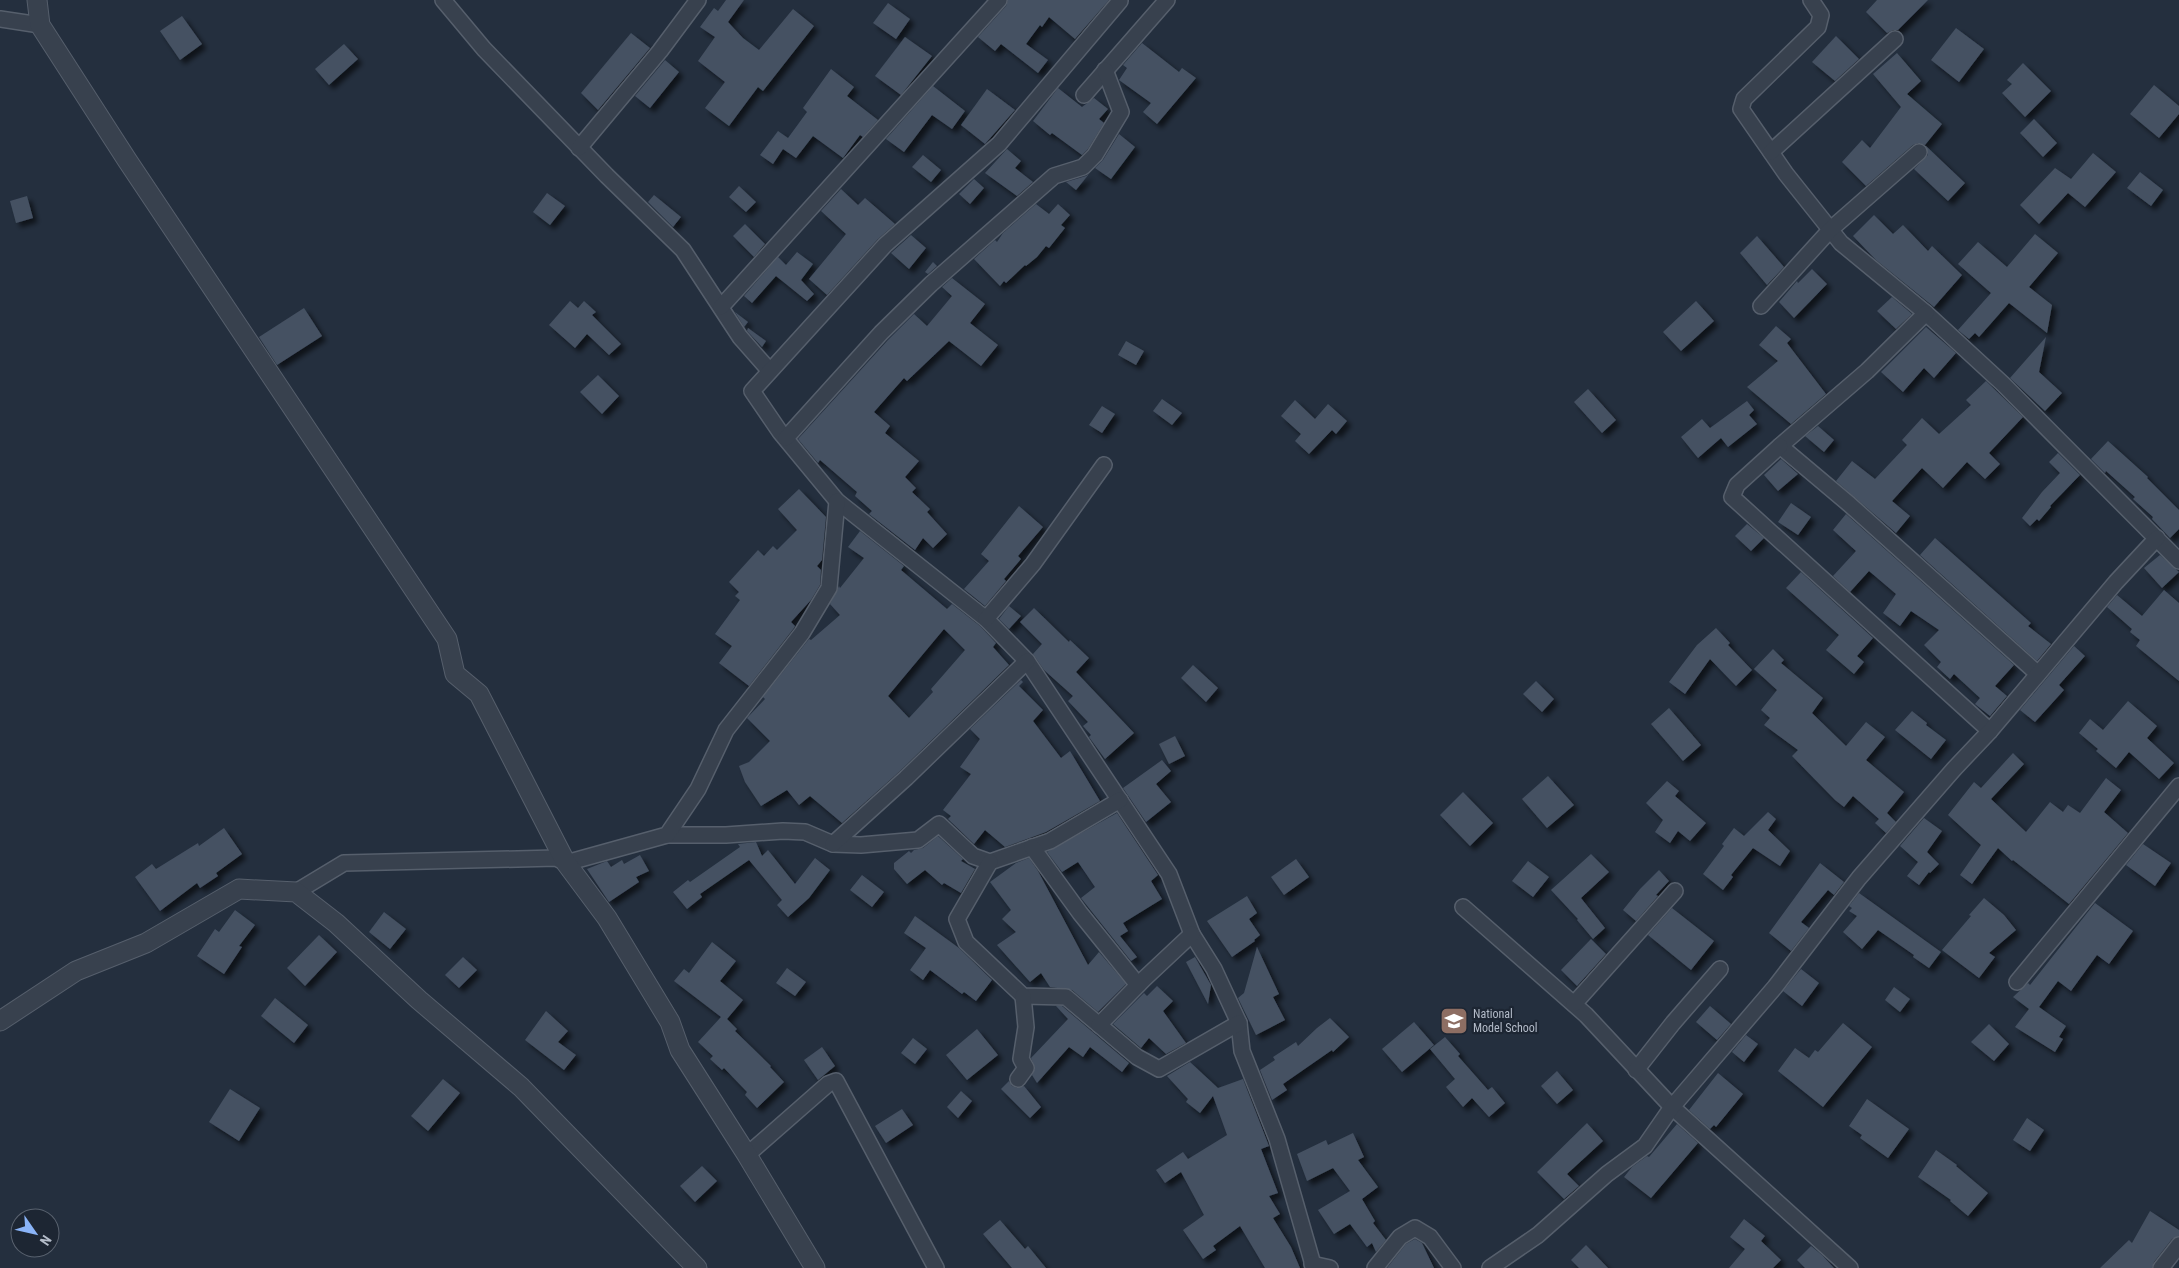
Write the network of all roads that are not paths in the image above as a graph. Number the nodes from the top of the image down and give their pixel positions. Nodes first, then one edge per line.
1 (37, 0) edge
2 (443, 0) edge
3 (698, 0) edge
4 (999, 0) edge
5 (1167, 0) edge
6 (1120, 1) dead end
7 (1813, 1) edge
8 (0, 19) edge
9 (40, 25) junction
10 (1894, 39) dead end
11 (1105, 70) junction
12 (1084, 95) dead end
13 (580, 148) junction
14 (1771, 152) junction
15 (1919, 152) dead end
16 (1831, 229) junction
17 (1761, 306) dead end
18 (721, 307) junction
19 (1926, 313) junction
20 (769, 370) junction
21 (786, 438) junction
22 (1780, 446) junction
23 (1104, 465) dead end
24 (837, 501) junction
25 (2157, 538) junction
26 (2179, 561) edge
27 (986, 619) junction
28 (1027, 662) junction
29 (2038, 674) junction
30 (1990, 731) junction
31 (2179, 786) edge
32 (1120, 800) junction
33 (667, 835) junction
34 (833, 844) junction
35 (1032, 847) junction
36 (990, 862) junction
37 (566, 863) junction
38 (1675, 891) dead end
39 (296, 892) junction
40 (1463, 907) dead end
41 (1192, 934) junction
42 (1720, 969) dead end
43 (2017, 982) dead end
44 (1138, 985) junction
45 (1023, 996) junction
46 (1574, 1004) junction
47 (0, 1021) edge
48 (1239, 1022) junction
49 (1099, 1025) junction
50 (1636, 1070) junction
51 (1018, 1079) dead end
52 (1672, 1107) junction
53 (747, 1155) junction
54 (2179, 1245) edge
55 (1313, 1266) edge
56 (697, 1268) edge
57 (815, 1268) edge
58 (936, 1268) edge
59 (1330, 1268) edge
60 (1375, 1268) edge
61 (1453, 1268) edge
62 (1490, 1268) edge
63 (1850, 1268) edge
64 (2160, 1268) edge

1 - 9 street
2 - 13 street
3 - 13 street
4 - 18 street
5 - 11 street
6 - 20 street
7 - 14 street
8 - 9 street
9 - 37 street
10 - 14 street
11 - 12 street
11 - 21 street
13 - 18 street
14 - 16 street
15 - 16 street
16 - 17 street
16 - 19 street
18 - 20 street
19 - 22 street
19 - 25 street
20 - 21 street
21 - 24 street
22 - 29 street
22 - 30 street
23 - 27 street
24 - 27 street
24 - 33 street
25 - 26 street
25 - 29 street
27 - 28 street
28 - 32 street
28 - 34 street
29 - 30 street
30 - 52 street
31 - 43 street
32 - 35 street
32 - 41 street
33 - 34 street
33 - 37 street
34 - 36 street
35 - 36 street
35 - 44 street
36 - 45 street
37 - 39 street
37 - 53 street
38 - 46 street
39 - 47 street
39 - 56 street
40 - 46 street
41 - 44 street
41 - 48 street
42 - 50 street
44 - 49 street
45 - 49 street
45 - 51 street
46 - 50 street
48 - 49 street
48 - 55 street
50 - 52 street
52 - 62 street
52 - 63 street
53 - 57 street
53 - 58 street
54 - 64 street
55 - 59 street
60 - 61 street

